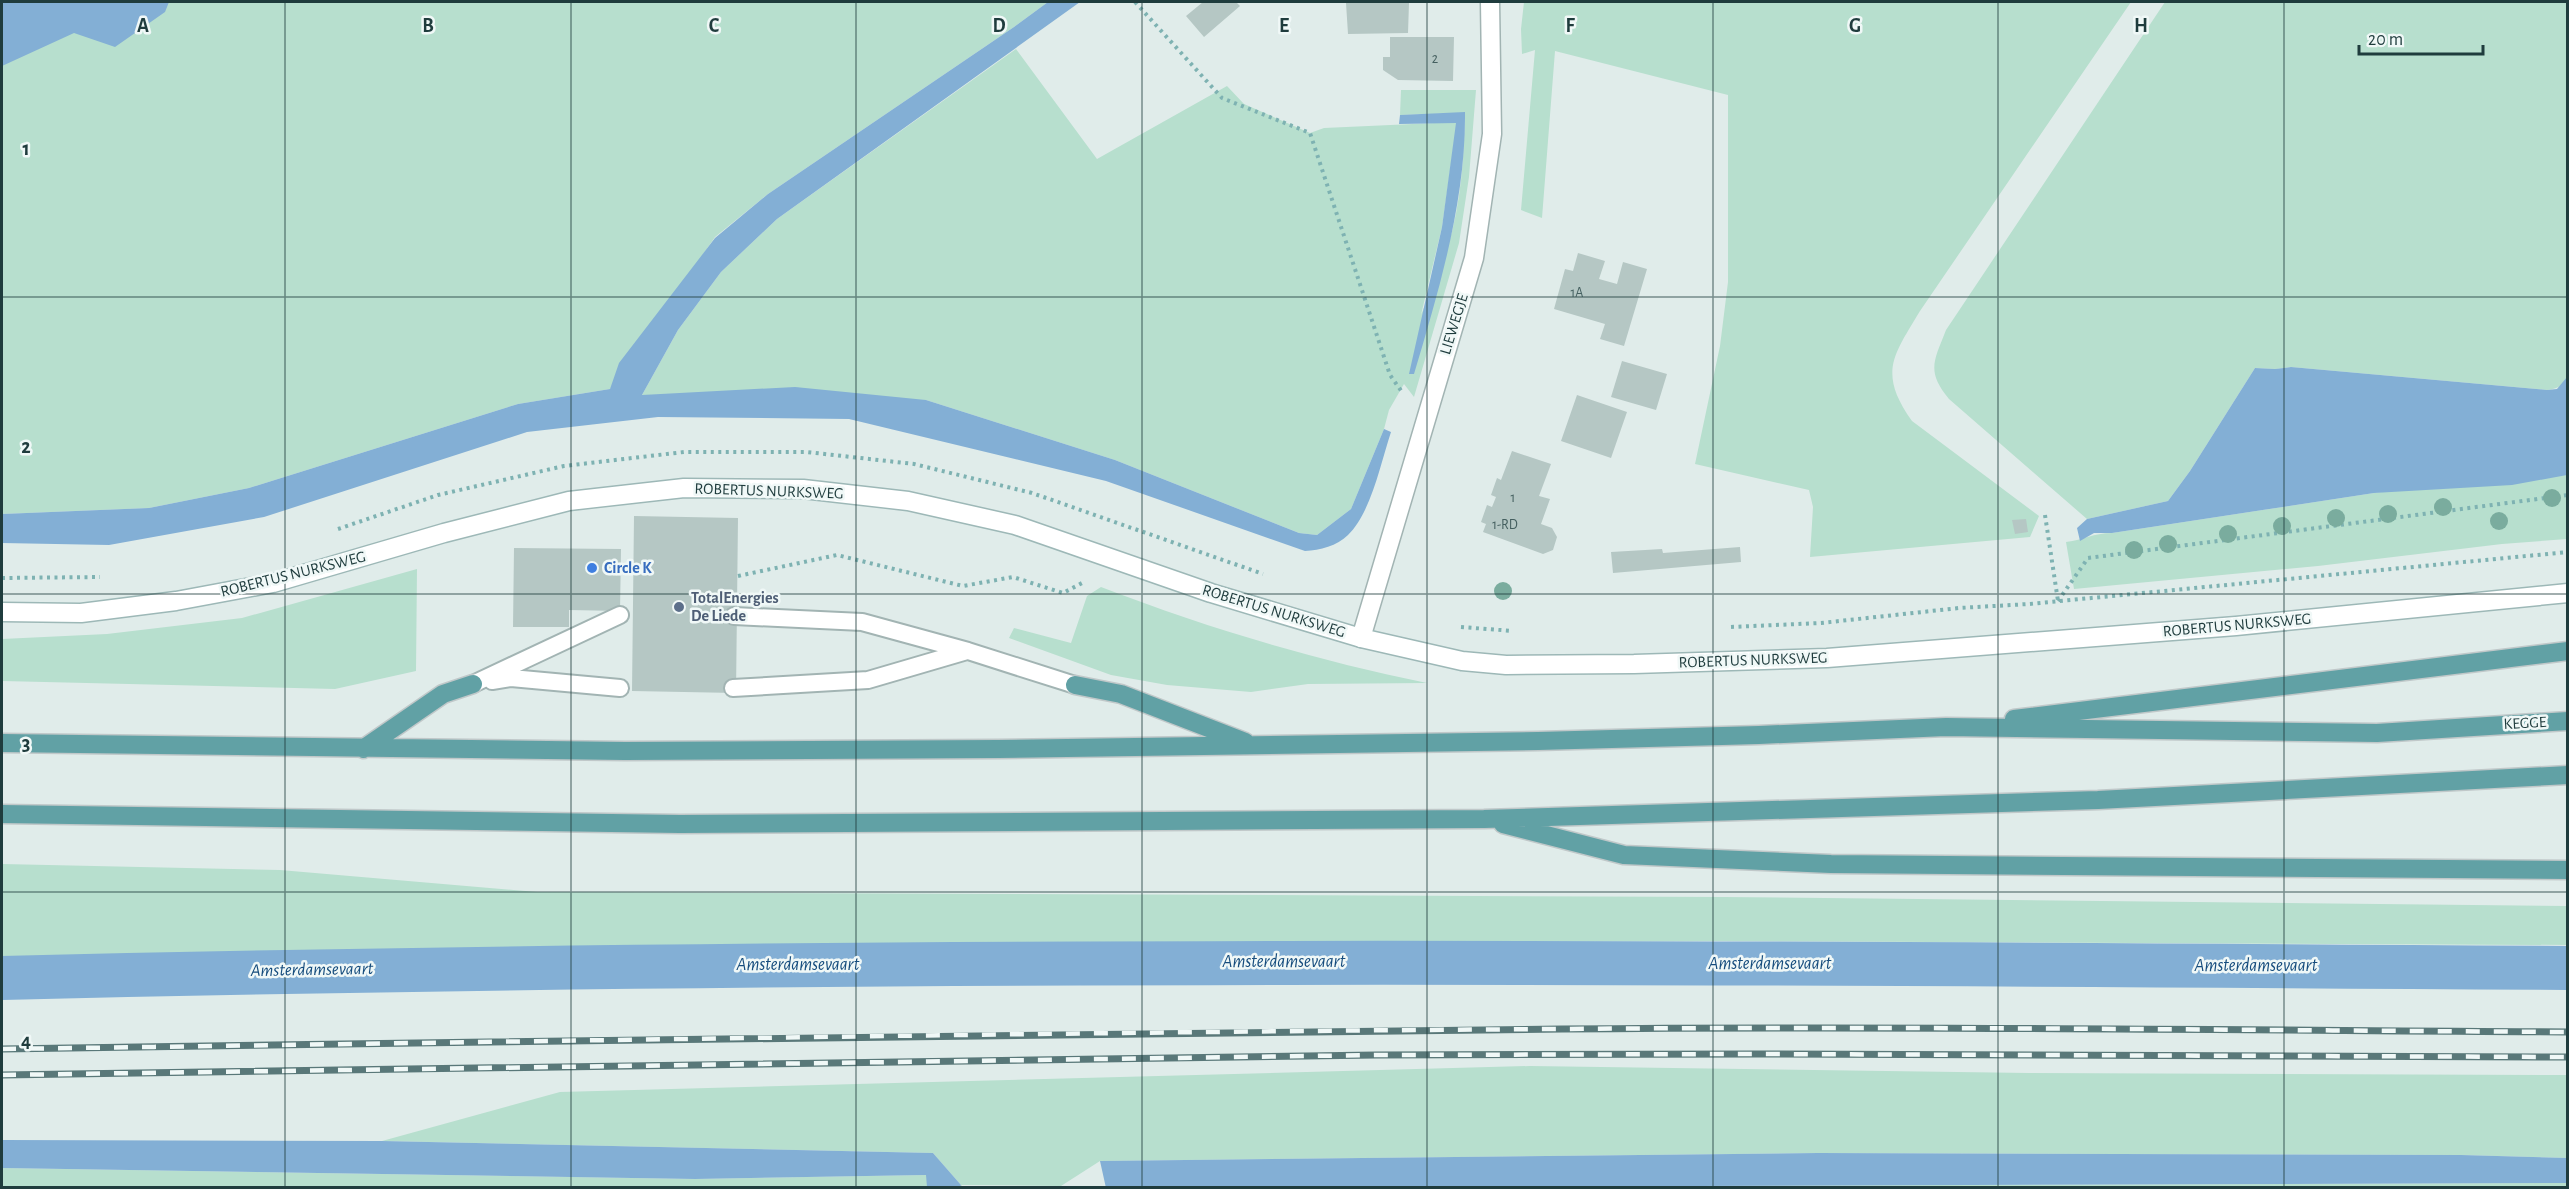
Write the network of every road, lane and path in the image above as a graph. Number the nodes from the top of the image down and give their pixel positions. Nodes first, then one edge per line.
1 (1135, 2) edge
2 (1490, 2) edge
3 (1390, 375) dead end
4 (2568, 495) edge
5 (2045, 515) dead end
6 (1105, 518) dead end
7 (1093, 552) junction
8 (2568, 552) edge
9 (738, 576) dead end
10 (2568, 593) edge
11 (2058, 602) junction
12 (2, 612) edge
13 (620, 615) dead end
14 (734, 616) dead end
15 (1458, 626) dead end
16 (1728, 627) dead end
17 (1514, 631) dead end
18 (1361, 638) junction
19 (968, 651) junction
20 (2568, 651) edge
21 (473, 684) junction
22 (1075, 685) joint
23 (620, 688) dead end
24 (734, 688) dead end
25 (2568, 721) edge
26 (1946, 727) junction
27 (2, 743) edge
28 (1256, 746) junction
29 (363, 749) junction
30 (2568, 775) edge
31 (2, 814) edge
32 (1484, 819) junction
33 (2568, 870) edge

1 - 3 path
2 - 18 main road, LIEWEGJE
4 - 11 path
5 - 11 path
6 - 7 path
7 - 9 path
7 - 12 main road, ROBERTUS NURKSWEG
7 - 18 main road, ROBERTUS NURKSWEG
8 - 11 path, ROBERTUS NURKSWEG
10 - 18 main road, ROBERTUS NURKSWEG
11 - 16 path, ROBERTUS NURKSWEG
13 - 21 lane
14 - 19 lane
15 - 17 path
19 - 22 lane
19 - 24 lane
20 - 26 main road
21 - 23 lane
21 - 29 main road
22 - 28 main road
25 - 26 main road, KEGGE
26 - 28 main road
27 - 29 main road
28 - 29 main road
30 - 32 main road
31 - 32 main road
32 - 33 main road

